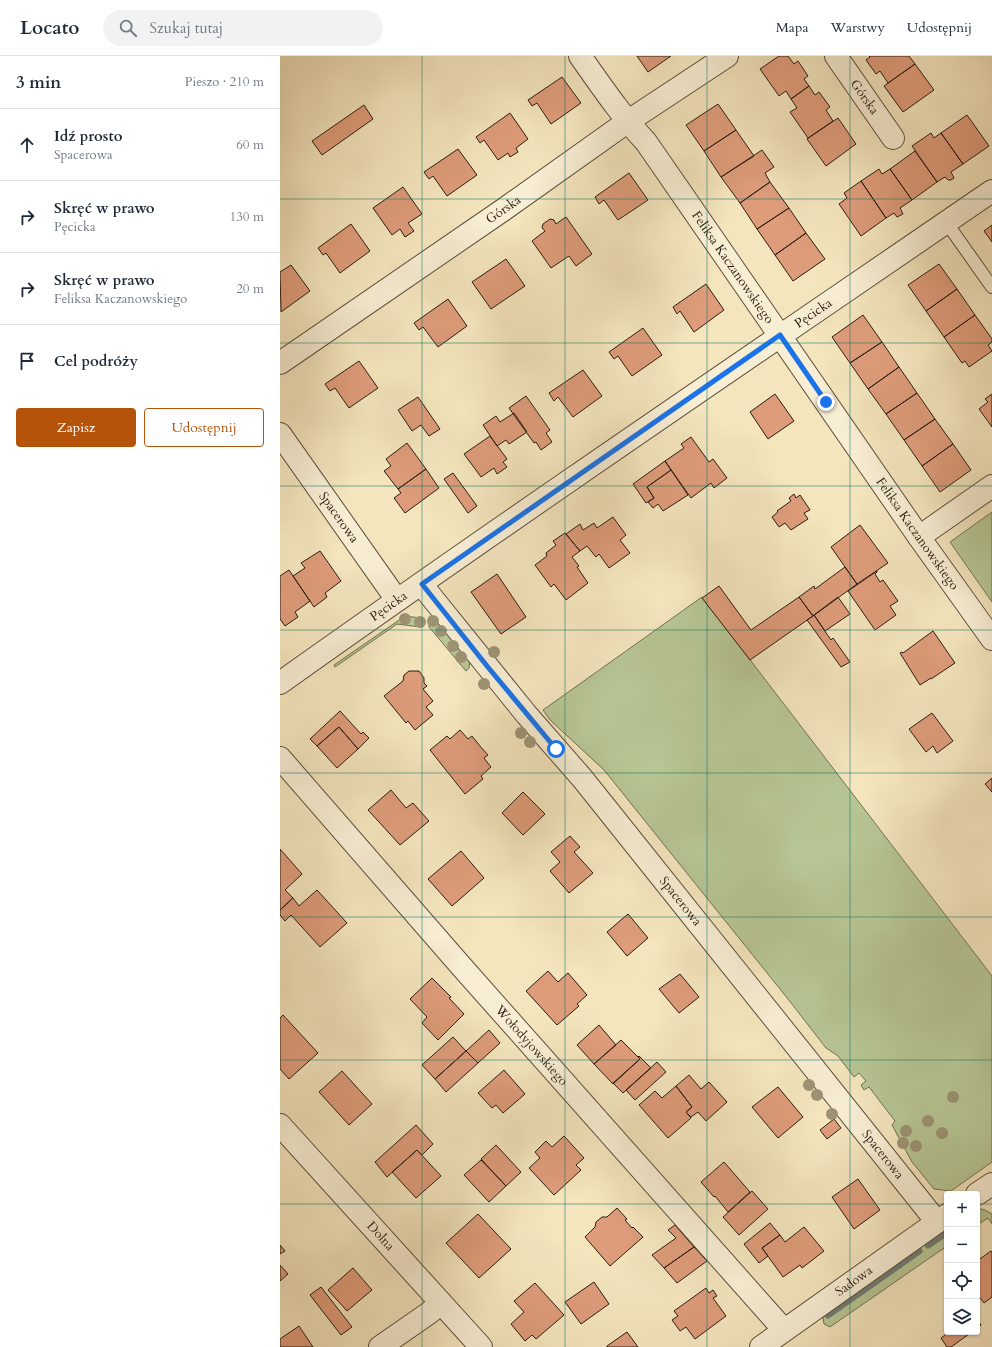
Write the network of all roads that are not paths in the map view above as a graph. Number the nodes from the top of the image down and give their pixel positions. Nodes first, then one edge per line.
1 (580, 56) edge
2 (727, 56) edge
3 (836, 56) edge
4 (627, 122) junction
5 (893, 138) dead end
6 (992, 191) edge
7 (946, 222) junction
8 (992, 287) edge
9 (780, 335) junction
10 (280, 363) edge
11 (280, 434) edge
12 (992, 486) edge
13 (919, 536) junction
14 (422, 584) junction
15 (397, 600) junction
16 (992, 638) edge
17 (280, 683) edge
18 (280, 758) edge
19 (280, 1125) edge
20 (942, 1219) edge
21 (441, 1303) junction
22 (784, 1330) junction
23 (380, 1347) edge
24 (481, 1347) edge
25 (761, 1347) edge

1 - 4 street, Feliksa Kaczanowskiego
2 - 4 street, Górska
3 - 5 street, Górska
4 - 9 street, Feliksa Kaczanowskiego
4 - 10 street, Górska
6 - 7 street, Pęcicka
7 - 8 lane
7 - 9 street, Pęcicka
9 - 13 street, Feliksa Kaczanowskiego
9 - 14 street, Pęcicka
11 - 15 street, Spacerowa
12 - 13 street
13 - 16 street, Feliksa Kaczanowskiego
14 - 15 street, Pęcicka
14 - 20 street, Spacerowa
15 - 17 street, Pęcicka
18 - 22 street, Wołodyjowskiego
19 - 21 street, Dolna
20 - 22 street, Sadowa
21 - 23 street
21 - 24 street, Dolna
22 - 25 street, Sadowa

